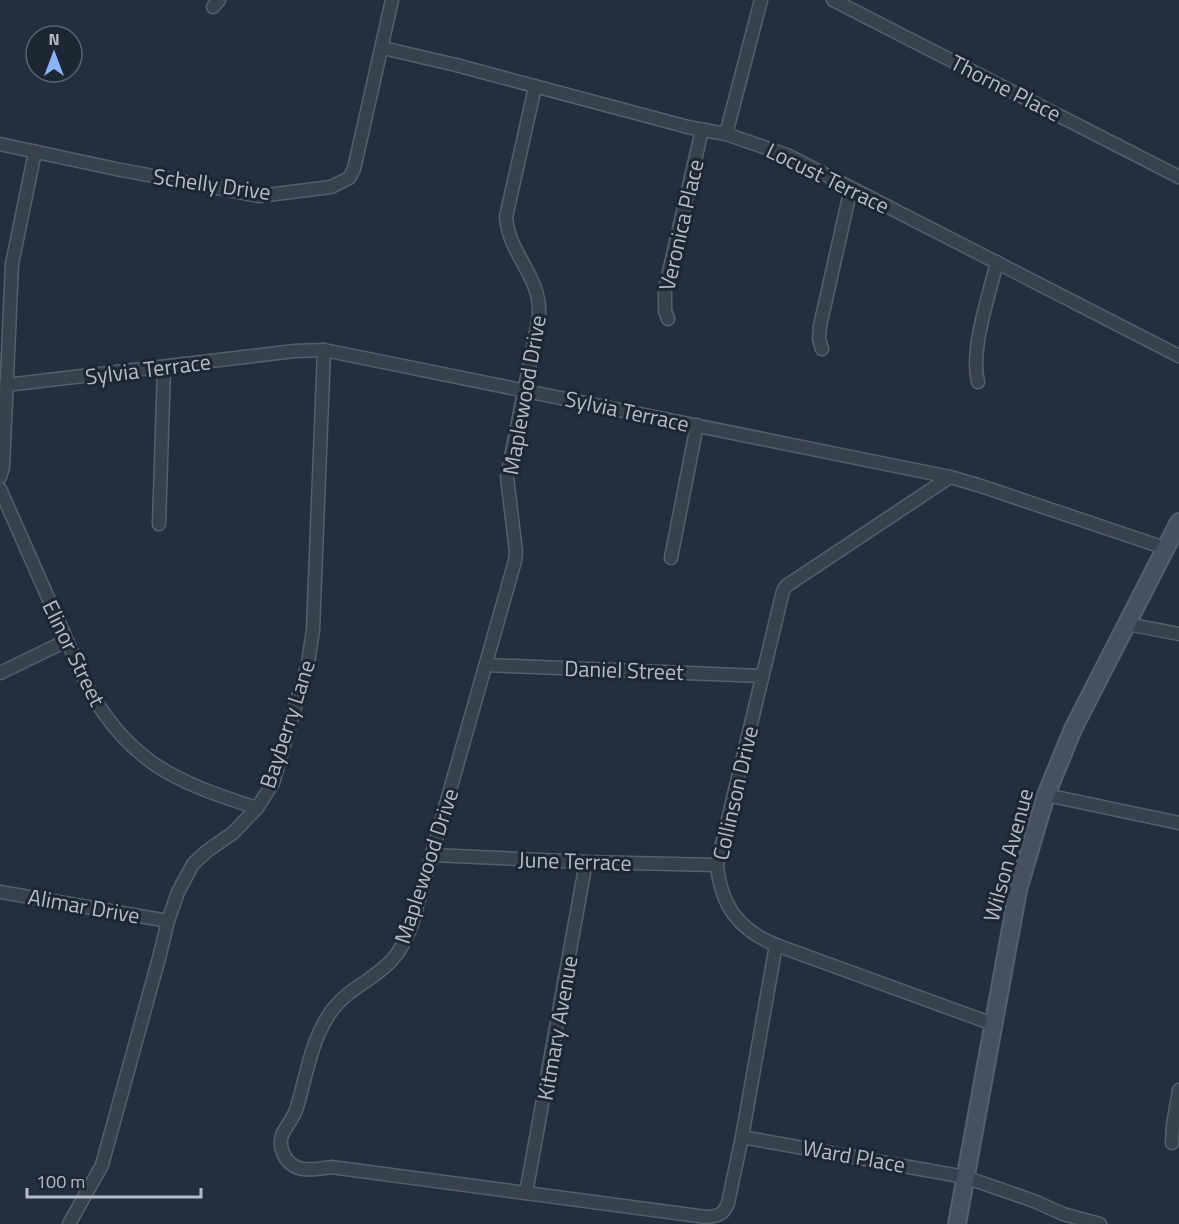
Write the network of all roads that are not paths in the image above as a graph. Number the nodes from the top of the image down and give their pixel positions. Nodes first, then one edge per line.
1 (392, 0) edge
2 (761, 0) edge
3 (833, 0) edge
4 (383, 48) junction
5 (535, 87) junction
6 (702, 130) junction
7 (726, 134) junction
8 (0, 144) edge
9 (35, 152) junction
10 (1179, 177) edge
11 (851, 188) junction
12 (997, 262) junction
13 (668, 319) dead end
14 (822, 349) dead end
15 (324, 350) junction
16 (1179, 356) edge
17 (164, 367) junction
18 (978, 382) dead end
19 (6, 385) junction
20 (524, 389) junction
21 (698, 425) junction
22 (0, 477) edge
23 (950, 477) junction
24 (0, 489) edge
25 (1179, 522) edge
26 (159, 524) dead end
27 (1165, 548) junction
28 (671, 558) dead end
29 (1127, 624) junction
30 (1179, 634) edge
31 (66, 641) junction
32 (486, 665) junction
33 (0, 673) edge
34 (762, 676) junction
35 (1046, 795) junction
36 (257, 808) junction
37 (1179, 823) edge
38 (433, 855) junction
39 (586, 862) junction
40 (717, 865) junction
41 (0, 892) edge
42 (168, 921) junction
43 (776, 945) junction
44 (993, 1024) junction
45 (1179, 1090) edge
46 (742, 1137) junction
47 (1172, 1143) dead end
48 (965, 1177) junction
49 (526, 1193) junction
50 (69, 1224) edge
51 (957, 1224) edge
52 (1100, 1224) edge

1 - 4 street, Schelly Drive
2 - 7 street
3 - 10 street, Thorne Place
4 - 5 street, Locust Terrace
4 - 9 street, Schelly Drive
5 - 6 street, Locust Terrace
5 - 20 street, Maplewood Drive
6 - 7 street, Locust Terrace
6 - 13 street, Veronica Place
7 - 11 street, Locust Terrace
8 - 9 street, Schelly Drive
9 - 19 street
11 - 12 street, Locust Terrace
11 - 14 street
12 - 16 street, Locust Terrace
12 - 18 street
15 - 17 street, Sylvia Terrace
15 - 20 street, Sylvia Terrace
15 - 36 street, Bayberry Lane
17 - 19 street, Sylvia Terrace
17 - 26 street
19 - 22 street
20 - 21 street, Sylvia Terrace
20 - 32 street, Maplewood Drive
21 - 23 street, Sylvia Terrace
21 - 28 street
23 - 27 street, Sylvia Terrace
23 - 34 street, Collinson Drive
24 - 31 street, Elinor Street
25 - 27 street, Wilson Avenue
27 - 29 street, Wilson Avenue
29 - 30 street
29 - 35 street, Wilson Avenue
31 - 33 street
31 - 36 street, Elinor Street
32 - 34 street, Daniel Street
32 - 38 street, Maplewood Drive
34 - 40 street, Collinson Drive
35 - 37 street
35 - 44 street, Wilson Avenue
36 - 42 street, Bayberry Lane
38 - 39 street, June Terrace
38 - 49 street, Maplewood Drive
39 - 40 street, June Terrace
39 - 49 street, Kitmary Avenue
40 - 43 street, Collinson Drive
41 - 42 street, Alimar Drive
42 - 50 street, Bayberry Lane
43 - 44 street, Collinson Drive
43 - 46 street, Maplewood Drive
44 - 48 street, Wilson Avenue
45 - 47 street
46 - 48 street, Ward Place
46 - 49 street, Maplewood Drive
48 - 51 street, Wilson Avenue
48 - 52 street, Ward Place

